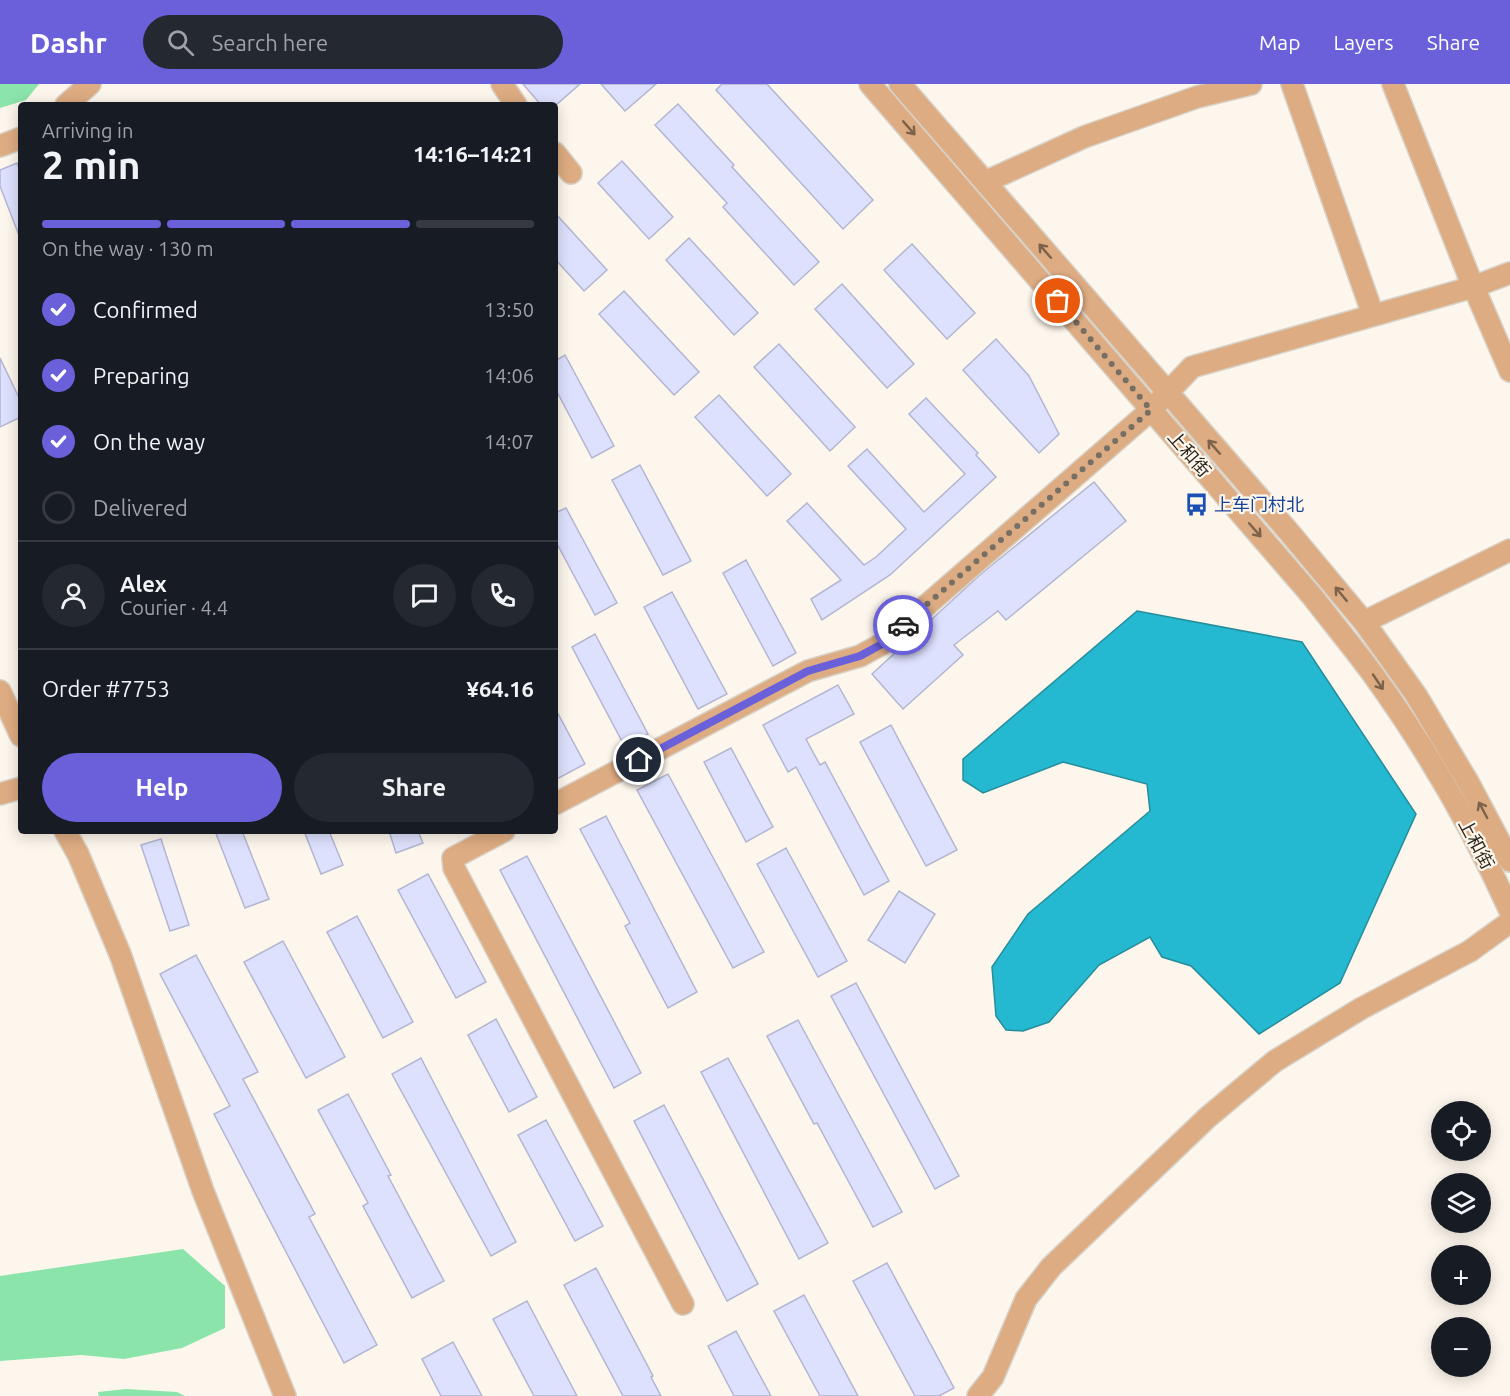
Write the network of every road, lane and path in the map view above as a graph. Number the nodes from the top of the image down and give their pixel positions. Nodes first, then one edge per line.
1 (90, 84) edge
2 (502, 84) edge
3 (870, 84) edge
4 (900, 84) edge
5 (1251, 84) edge
6 (1292, 84) edge
7 (1393, 84) edge
8 (69, 102) edge
9 (514, 102) edge
10 (18, 139) edge
11 (0, 146) edge
12 (558, 157) edge
13 (571, 173) dead end
14 (985, 182) junction
15 (1510, 273) edge
16 (1473, 287) junction
17 (1373, 315) junction
18 (1510, 371) edge
19 (1167, 393) junction
20 (1151, 410) junction
21 (1510, 550) edge
22 (1364, 622) junction
23 (0, 691) edge
24 (18, 730) edge
25 (18, 789) edge
26 (0, 794) edge
27 (558, 802) edge
28 (67, 834) edge
29 (498, 834) edge
30 (1510, 861) edge
31 (1510, 911) edge
32 (1510, 922) edge
33 (683, 1304) dead end
34 (285, 1396) edge
35 (978, 1396) edge

1 - 8 street
2 - 9 street
3 -> 20 street, 上和街
4 - 14 street, 上和街
5 - 14 street
6 - 17 street
7 - 16 street
10 - 11 street
12 - 13 street
19 -> 14 street, 上和街
15 - 16 street
16 - 17 street
16 - 18 street
17 - 19 street
19 - 20 street
22 -> 19 street, 上和街
20 - 27 street
20 -> 31 street, 上和街
21 - 22 street
30 -> 22 street, 上和街
23 - 24 street
25 - 26 street
28 - 34 street
29 - 33 street
32 - 35 street

